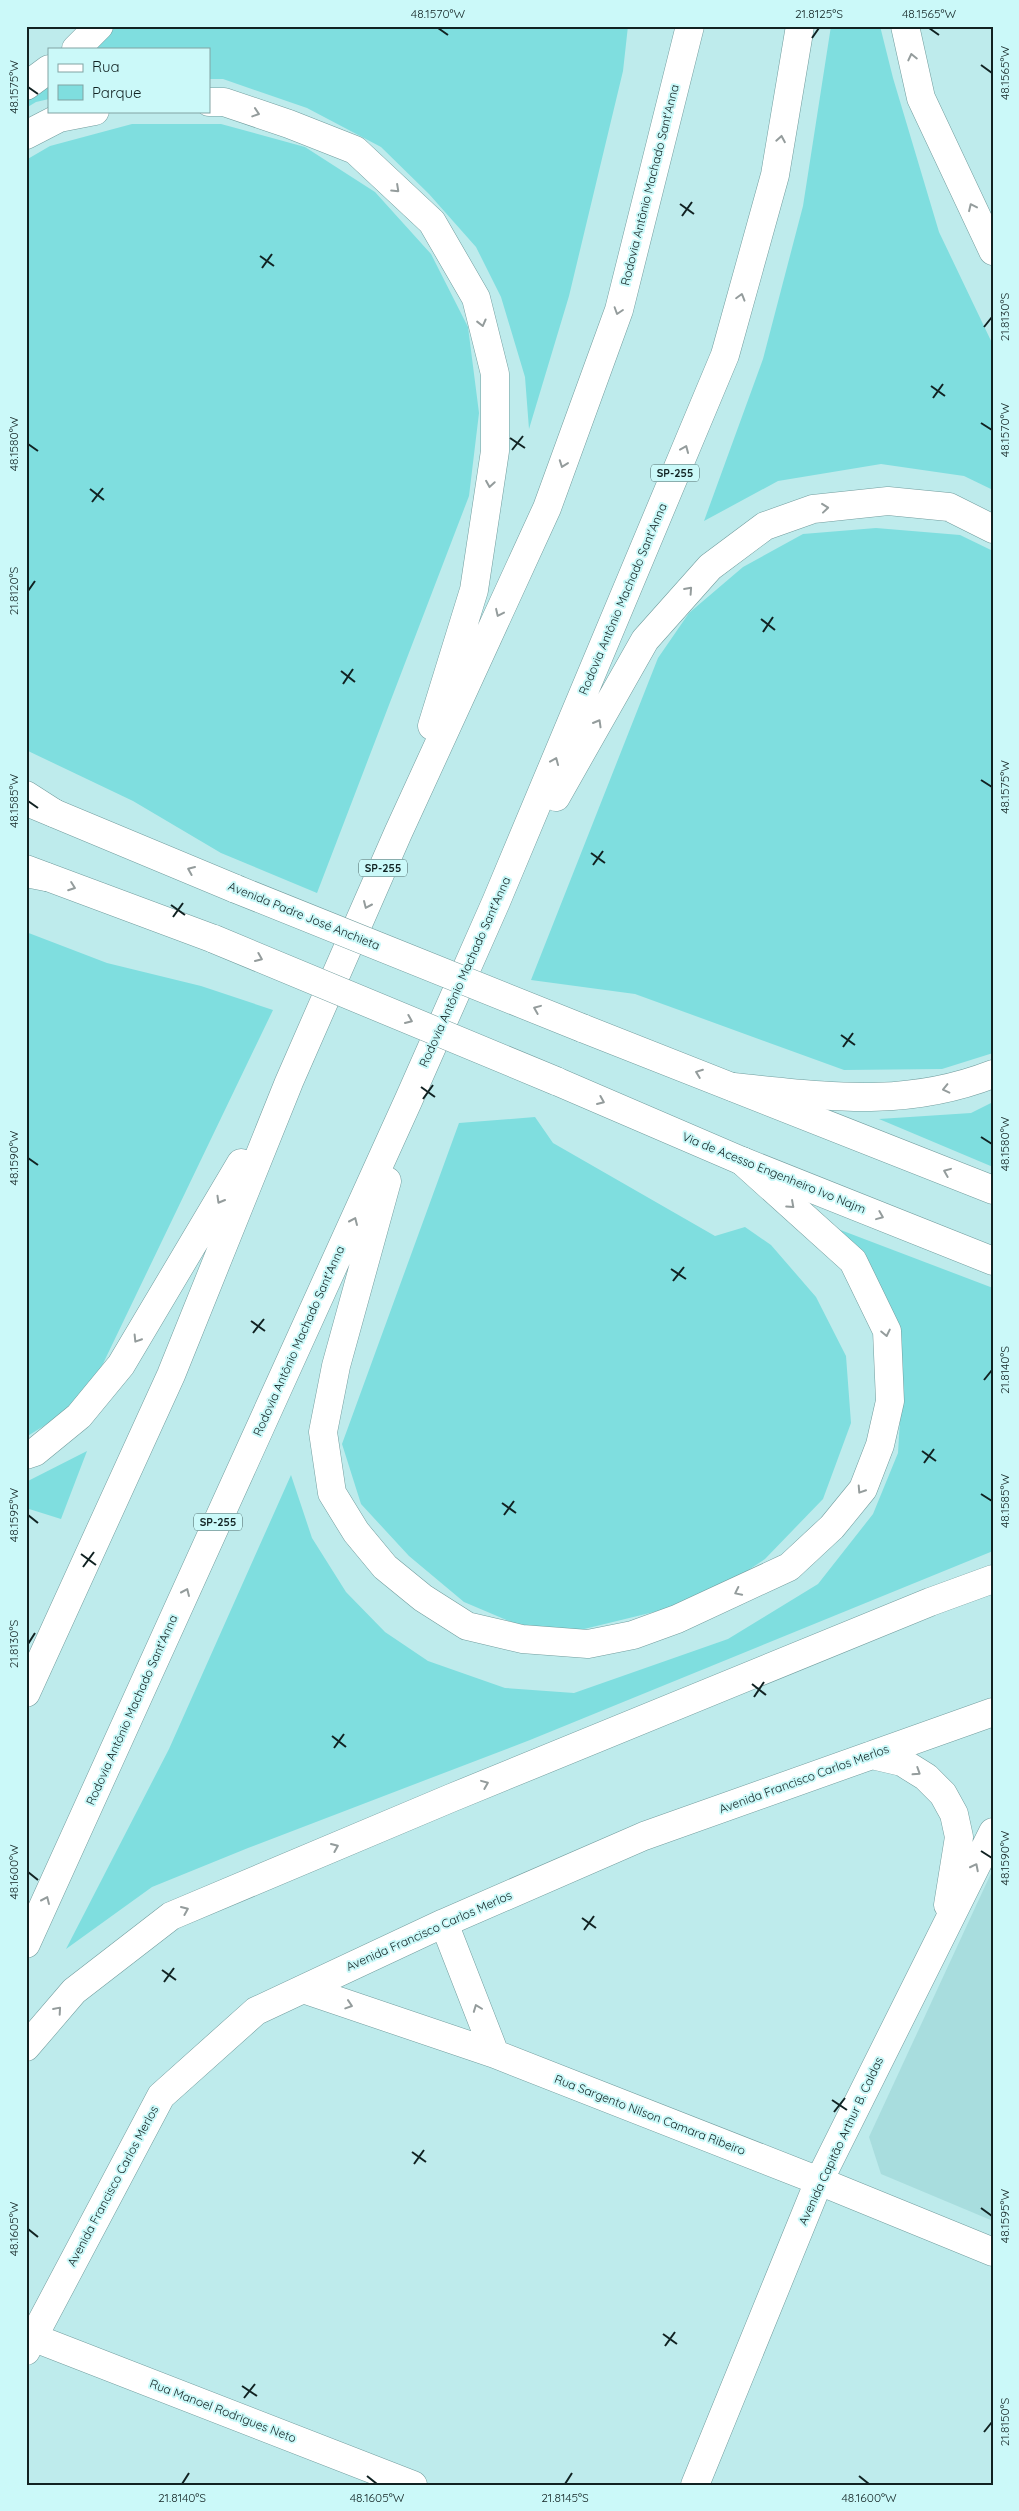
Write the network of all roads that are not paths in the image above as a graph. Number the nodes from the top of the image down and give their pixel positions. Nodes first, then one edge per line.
1 (98, 26) edge
2 (690, 26) edge
3 (800, 26) edge
4 (905, 26) edge
5 (77, 48) edge
6 (48, 70) edge
7 (26, 86) edge
8 (210, 102) edge
9 (90, 112) edge
10 (26, 135) edge
11 (993, 252) edge
12 (993, 529) edge
13 (26, 795) edge
14 (26, 801) edge
15 (54, 813) junction
16 (398, 833) junction
17 (33, 873) edge
18 (496, 902) junction
19 (993, 1074) edge
20 (289, 1082) junction
21 (734, 1087) junction
22 (409, 1099) junction
23 (742, 1161) junction
24 (993, 1190) edge
25 (993, 1261) edge
26 (26, 1455) edge
27 (993, 1579) edge
28 (26, 1693) edge
29 (993, 1712) edge
30 (872, 1755) junction
31 (993, 1832) edge
32 (444, 1923) junction
33 (944, 1926) junction
34 (26, 1944) edge
35 (302, 1989) junction
36 (26, 2047) edge
37 (495, 2054) junction
38 (819, 2181) junction
39 (993, 2252) edge
40 (29, 2344) edge
41 (413, 2485) edge
42 (695, 2485) edge

1 - 5 main road
2 -> 16 main road, Rodovia Antônio Machado Sant'Anna / SP-255
18 -> 3 main road, Rodovia Antônio Machado Sant'Anna / SP-255
11 -> 4 main road
6 - 7 main road
8 -> 16 main road
9 - 10 main road
18 -> 12 main road
13 - 15 main road
14 - 15 main road, Avenida Padre José Anchieta
21 -> 15 main road, Avenida Padre José Anchieta, bridge
16 -> 20 main road, Rodovia Antônio Machado Sant'Anna / SP-255
17 -> 23 main road, Via de Acesso Engenheiro Ivo Najm, bridge
18 - 22 main road, Rodovia Antônio Machado Sant'Anna / SP-255
19 -> 21 main road
20 -> 26 main road
20 - 28 main road, Rodovia Antônio Machado Sant'Anna / SP-255
24 -> 21 main road
23 -> 22 main road
34 -> 22 main road, Rodovia Antônio Machado Sant'Anna / SP-255
23 -> 25 main road, Via de Acesso Engenheiro Ivo Najm
36 -> 27 main road
29 - 30 main road, Avenida Francisco Carlos Merlos
30 - 32 main road, Avenida Francisco Carlos Merlos
30 -> 33 main road
33 -> 31 main road, Avenida Capitão Arthur B. Caldas
32 - 35 main road, Avenida Francisco Carlos Merlos
37 -> 32 main road
33 - 38 main road, Avenida Capitão Arthur B. Caldas
35 -> 37 main road, Rua Sargento Nilson Camara Ribeiro
35 - 40 main road, Avenida Francisco Carlos Merlos
37 - 38 main road, Rua Sargento Nilson Camara Ribeiro
38 - 39 main road, Rua Sargento Nilson Camara Ribeiro
38 - 42 main road, Avenida Capitão Arthur B. Caldas
40 - 41 main road, Rua Manoel Rodrigues Neto

